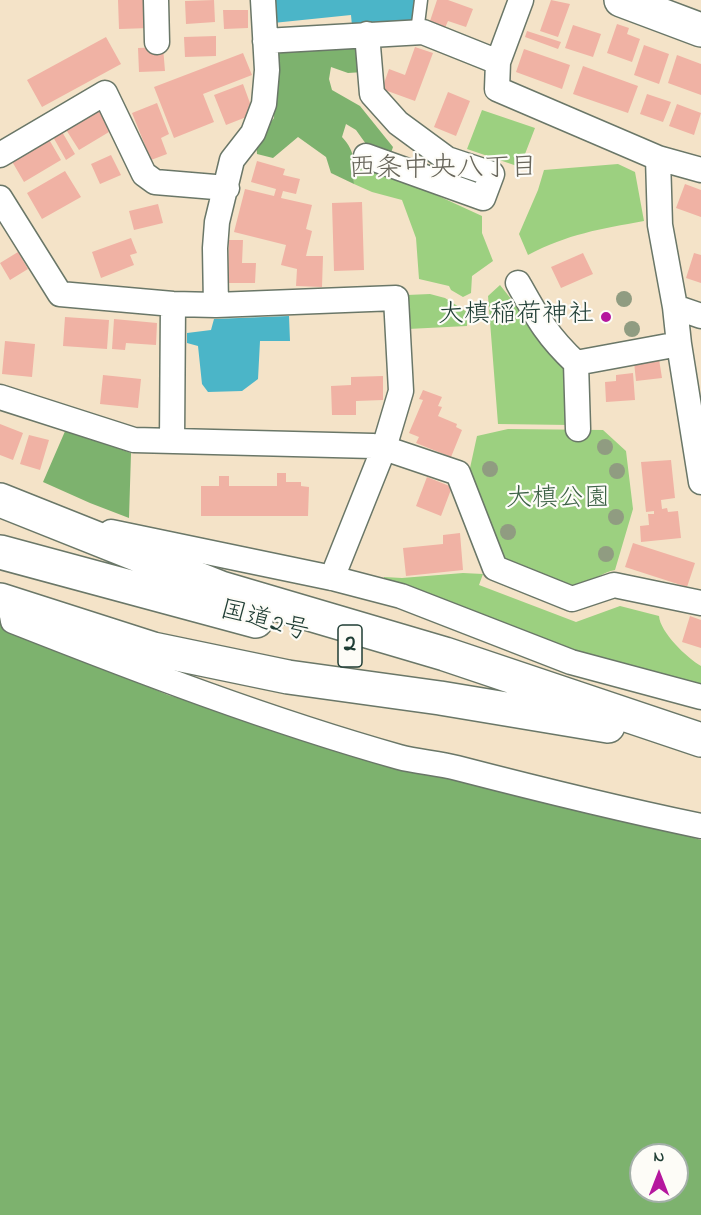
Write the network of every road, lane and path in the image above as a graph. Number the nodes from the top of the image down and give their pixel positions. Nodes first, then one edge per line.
1 (156, 0) edge
2 (263, 0) edge
3 (421, 0) edge
4 (521, 0) edge
5 (621, 0) edge
6 (701, 30) edge
7 (417, 33) junction
8 (367, 34) junction
9 (265, 41) junction
10 (157, 42) dead end
11 (498, 62) junction
12 (0, 156) edge
13 (366, 156) dead end
14 (658, 158) junction
15 (701, 170) edge
16 (227, 188) junction
17 (0, 198) edge
18 (8, 230) edge
19 (518, 283) dead end
20 (173, 304) junction
21 (216, 306) junction
22 (675, 307) junction
23 (701, 316) edge
24 (679, 344) junction
25 (576, 363) junction
26 (0, 397) edge
27 (578, 429) dead end
28 (172, 441) junction
29 (384, 448) junction
30 (700, 470) edge
31 (0, 500) edge
32 (0, 552) edge
33 (332, 579) junction
34 (5, 602) edge
35 (701, 603) edge
36 (701, 697) edge
37 (701, 741) edge
38 (701, 826) edge

1 - 10 street
2 - 9 street
3 - 7 lane
4 - 11 street
5 - 6 main road
7 - 8 street
7 - 11 street
8 - 9 street
8 - 13 street
9 - 16 street
11 - 14 street
12 - 16 street
14 - 15 street
14 - 22 street
16 - 21 street
17 - 18 street
18 - 20 street
19 - 25 street
20 - 21 street
20 - 28 street
21 - 29 street
22 - 23 street
22 - 24 street
24 - 25 street
24 - 30 street
25 - 27 street
26 - 28 street
28 - 29 street
29 - 33 street
29 - 35 street
31 - 33 street
31 - 37 main road
32 - 37 main road, 国道2号 / 2
33 - 36 street
34 - 37 main road
34 - 38 street

